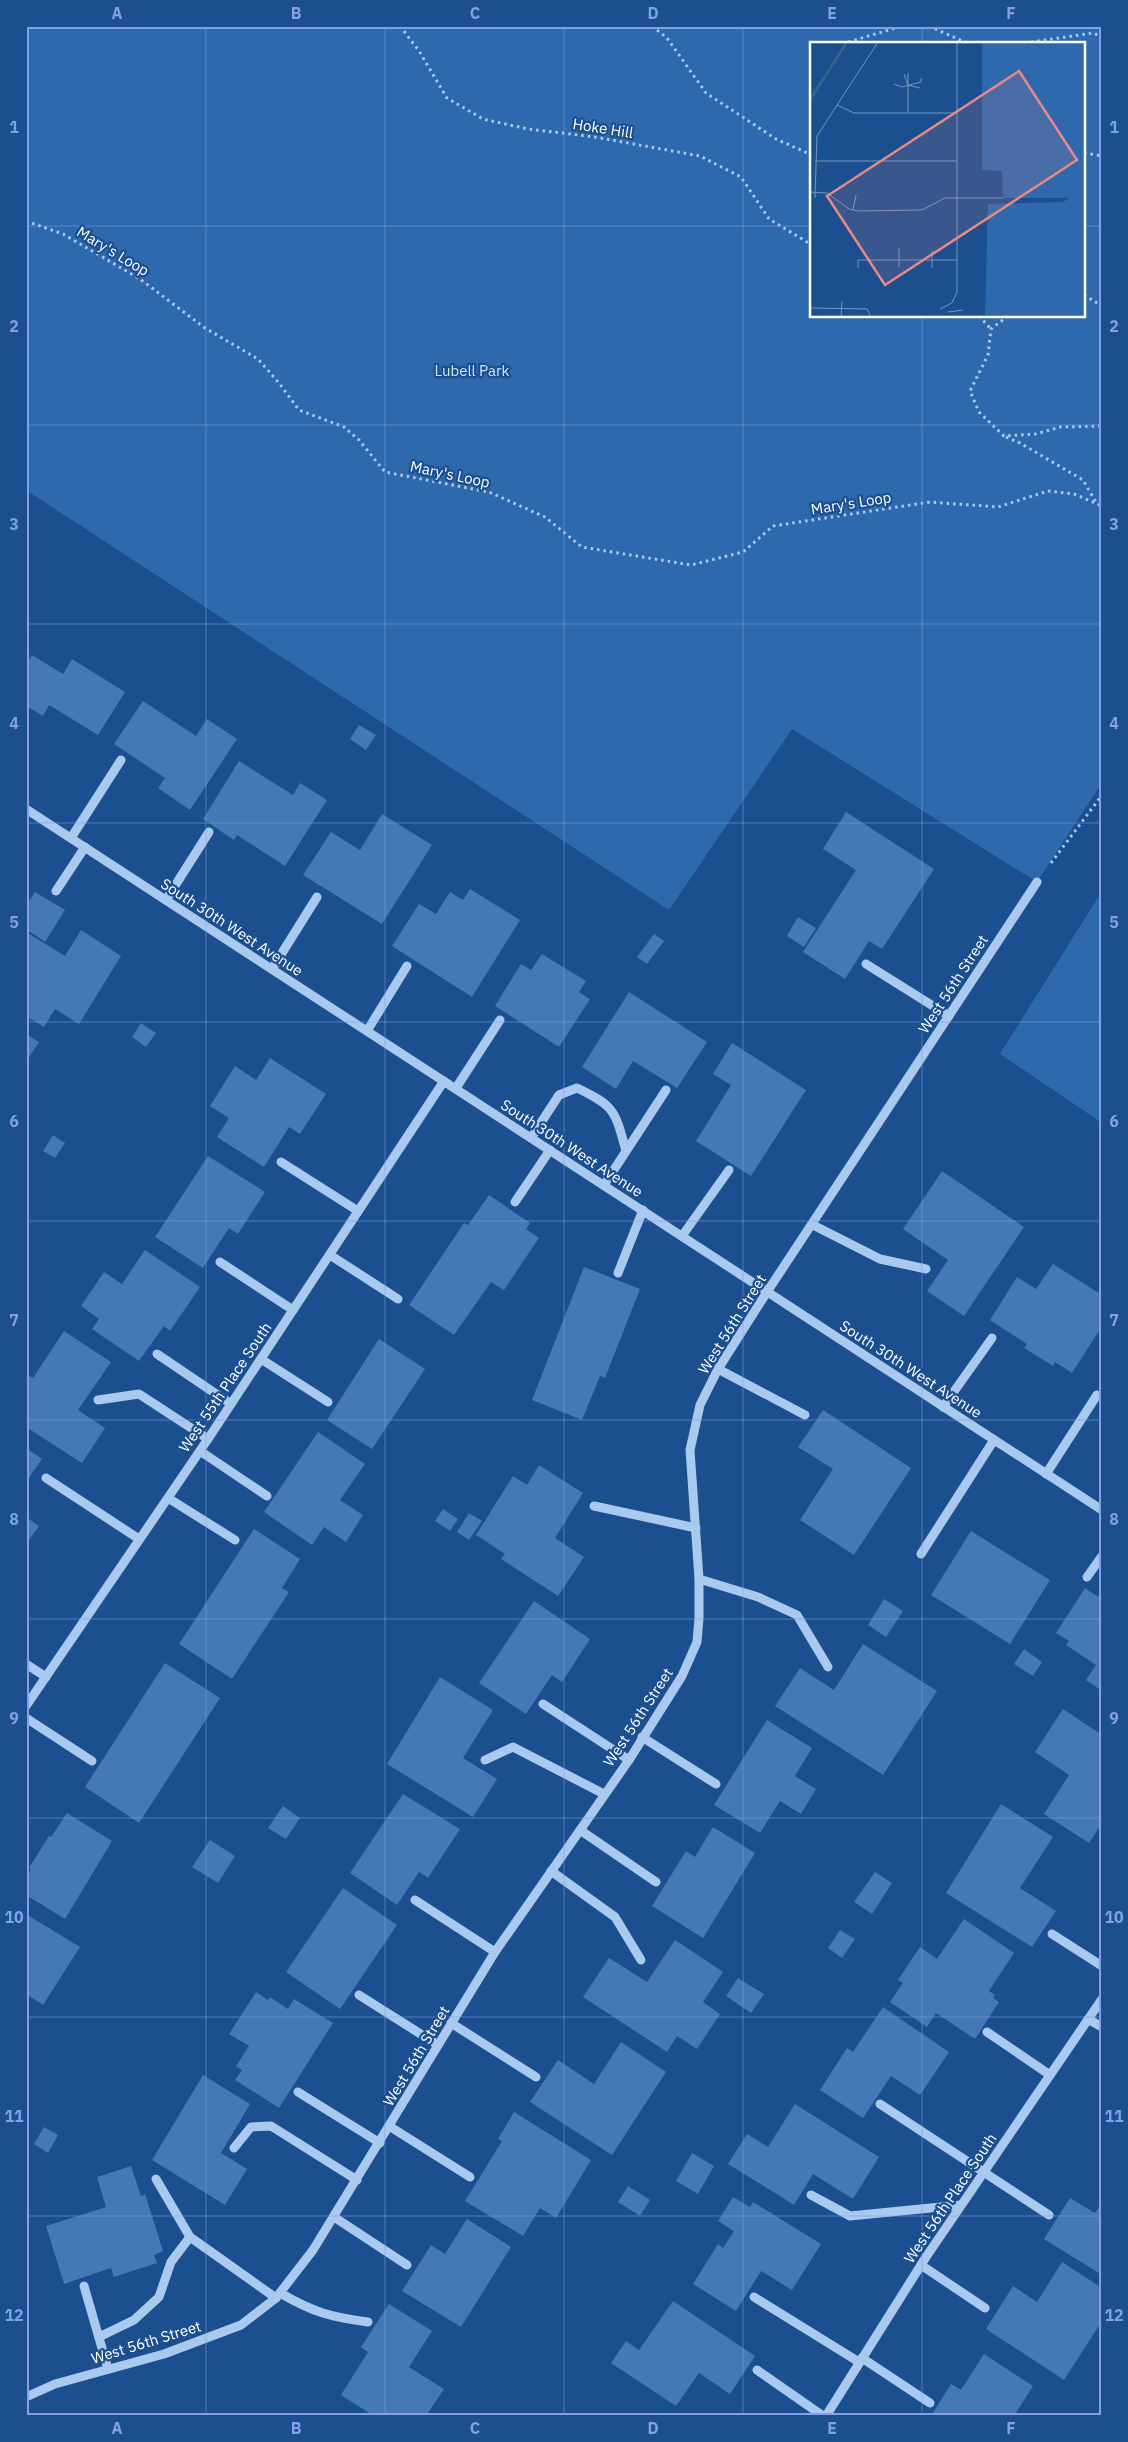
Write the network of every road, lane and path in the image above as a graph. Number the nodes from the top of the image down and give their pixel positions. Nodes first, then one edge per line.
1 (400, 26) edge
2 (652, 26) edge
3 (902, 26) edge
4 (929, 26) edge
5 (1102, 37) edge
6 (849, 42) edge
7 (965, 42) edge
8 (1032, 42) edge
9 (810, 154) edge
10 (1086, 154) edge
11 (1102, 156) edge
12 (26, 221) edge
13 (810, 244) edge
14 (1086, 296) edge
15 (1102, 306) edge
16 (981, 318) edge
17 (1005, 318) edge
18 (991, 329) junction
19 (1102, 426) edge
20 (1004, 436) junction
21 (1097, 504) junction
22 (1102, 506) edge
23 (121, 760) dead end
24 (1102, 795) edge
25 (26, 809) edge
26 (209, 832) dead end
27 (71, 838) junction
28 (85, 847) junction
29 (1037, 882) joint
30 (56, 891) dead end
31 (316, 897) dead end
32 (166, 900) junction
33 (866, 964) dead end
34 (408, 966) dead end
35 (272, 969) junction
36 (948, 1016) junction
37 (500, 1020) dead end
38 (367, 1031) junction
39 (444, 1081) junction
40 (456, 1088) junction
41 (666, 1090) dead end
42 (531, 1138) junction
43 (550, 1150) junction
44 (626, 1151) junction
45 (281, 1162) dead end
46 (729, 1170) dead end
47 (604, 1185) junction
48 (515, 1202) dead end
49 (642, 1210) junction
50 (358, 1211) junction
51 (813, 1225) junction
52 (682, 1236) junction
53 (330, 1255) junction
54 (220, 1262) dead end
55 (926, 1269) dead end
56 (618, 1273) dead end
57 (767, 1292) junction
58 (398, 1299) dead end
59 (293, 1310) junction
60 (992, 1338) dead end
61 (157, 1354) dead end
62 (261, 1359) junction
63 (718, 1369) junction
64 (1098, 1395) dead end
65 (98, 1400) dead end
66 (328, 1402) dead end
67 (231, 1404) junction
68 (943, 1407) junction
69 (805, 1415) dead end
70 (208, 1439) junction
71 (994, 1440) junction
72 (200, 1451) junction
73 (1046, 1474) junction
74 (46, 1478) dead end
75 (267, 1496) dead end
76 (168, 1498) junction
77 (594, 1506) dead end
78 (1102, 1510) edge
79 (696, 1528) junction
80 (139, 1539) junction
81 (235, 1540) dead end
82 (921, 1554) dead end
83 (1102, 1556) edge
84 (1087, 1577) dead end
85 (700, 1579) junction
86 (26, 1664) edge
87 (828, 1668) dead end
88 (46, 1677) junction
89 (543, 1704) dead end
90 (26, 1706) edge
91 (26, 1718) edge
92 (642, 1738) junction
93 (485, 1760) dead end
94 (629, 1760) junction
95 (92, 1761) dead end
96 (716, 1784) dead end
97 (604, 1794) junction
98 (580, 1830) junction
99 (550, 1871) junction
100 (656, 1882) dead end
101 (415, 1900) dead end
102 (1052, 1934) dead end
103 (495, 1952) junction
104 (641, 1960) dead end
105 (1102, 1966) edge
106 (359, 1995) dead end
107 (1102, 2000) edge
108 (1088, 2019) junction
109 (451, 2023) junction
110 (1102, 2027) edge
111 (988, 2032) dead end
112 (438, 2045) junction
113 (1050, 2075) junction
114 (536, 2077) dead end
115 (298, 2092) dead end
116 (880, 2104) dead end
117 (390, 2126) junction
118 (380, 2143) junction
119 (234, 2148) dead end
120 (983, 2172) junction
121 (470, 2177) dead end
122 (156, 2179) dead end
123 (357, 2180) junction
124 (811, 2195) dead end
125 (961, 2205) junction
126 (1049, 2214) dead end
127 (334, 2217) junction
128 (190, 2237) junction
129 (407, 2265) dead end
130 (921, 2265) junction
131 (84, 2286) dead end
132 (278, 2295) junction
133 (754, 2297) dead end
134 (985, 2308) dead end
135 (368, 2322) dead end
136 (99, 2337) junction
137 (861, 2360) junction
138 (108, 2369) junction
139 (757, 2370) dead end
140 (26, 2396) edge
141 (930, 2402) dead end
142 (825, 2416) edge

1 - 13 path, Hoke Hill
2 - 9 path
3 - 6 path
4 - 7 path
5 - 8 path
10 - 11 path
12 - 21 path, Mary's Loop
14 - 15 path
16 - 18 path
17 - 18 path
18 - 20 path
19 - 20 path
20 - 21 path
21 - 22 path, Mary's Loop
23 - 27 street
24 - 29 path
25 - 27 street, South 30th West Avenue
26 - 32 street
27 - 28 street, South 30th West Avenue
28 - 30 street
28 - 32 street, South 30th West Avenue
29 - 36 street, West 56th Street
31 - 35 street
32 - 35 street, South 30th West Avenue
33 - 36 street
34 - 38 street
35 - 38 street, South 30th West Avenue
36 - 51 street, West 56th Street
37 - 40 street
38 - 39 street, South 30th West Avenue
39 - 40 street, South 30th West Avenue
39 - 50 street, West 55th Place South
40 - 42 street, South 30th West Avenue
41 - 44 street
42 - 43 street, South 30th West Avenue
42 - 44 street
43 - 47 street, South 30th West Avenue
43 - 48 street
44 - 47 street
45 - 50 street
46 - 52 street
47 - 49 street, South 30th West Avenue
49 - 52 street, South 30th West Avenue
49 - 56 street
50 - 53 street, West 55th Place South
51 - 55 street
51 - 57 street, West 56th Street
52 - 57 street, South 30th West Avenue
53 - 58 street
53 - 59 street, West 55th Place South
54 - 59 street
57 - 63 street, West 56th Street
57 - 68 street, South 30th West Avenue
59 - 62 street, West 55th Place South
60 - 68 street
61 - 67 street
62 - 66 street
62 - 67 street, West 55th Place South
63 - 69 street
63 - 79 street, West 56th Street
64 - 73 street
65 - 70 street
67 - 70 street, West 55th Place South
68 - 71 street, South 30th West Avenue
70 - 72 street, West 55th Place South
71 - 73 street, South 30th West Avenue
71 - 82 street
72 - 75 street
72 - 76 street, West 55th Place South
73 - 78 street, South 30th West Avenue
74 - 80 street
76 - 80 street, West 55th Place South
76 - 81 street
77 - 79 street
79 - 85 street, West 56th Street
80 - 88 street, West 55th Place South
83 - 84 street
85 - 87 street
85 - 92 street, West 56th Street
86 - 88 street
88 - 90 street, West 55th Place South
89 - 94 street
91 - 95 street
92 - 94 street, West 56th Street
92 - 96 street
93 - 97 street
94 - 97 street, West 56th Street
97 - 98 street, West 56th Street
98 - 99 street, West 56th Street
98 - 100 street
99 - 103 street, West 56th Street
99 - 104 street
101 - 103 street
102 - 105 street
103 - 109 street, West 56th Street
106 - 112 street
107 - 108 street, West 56th Place South
108 - 110 street
108 - 113 street, West 56th Place South
109 - 112 street, West 56th Street
109 - 114 street
111 - 113 street
112 - 117 street, West 56th Street
113 - 120 street, West 56th Place South
115 - 118 street
116 - 120 street
117 - 118 street, West 56th Street
117 - 121 street
118 - 123 street, West 56th Street
119 - 123 street
120 - 125 street, West 56th Place South
120 - 126 street
122 - 128 street
123 - 127 street, West 56th Street
124 - 125 street
125 - 130 street, West 56th Place South
127 - 129 street
127 - 132 street, West 56th Street
128 - 132 street
128 - 136 street
130 - 134 street
130 - 137 street, West 56th Place South
131 - 136 street
132 - 135 street
132 - 138 street, West 56th Street
133 - 137 street
136 - 138 street
137 - 141 street
137 - 142 street, West 56th Place South
138 - 140 street, West 56th Street
139 - 142 street

